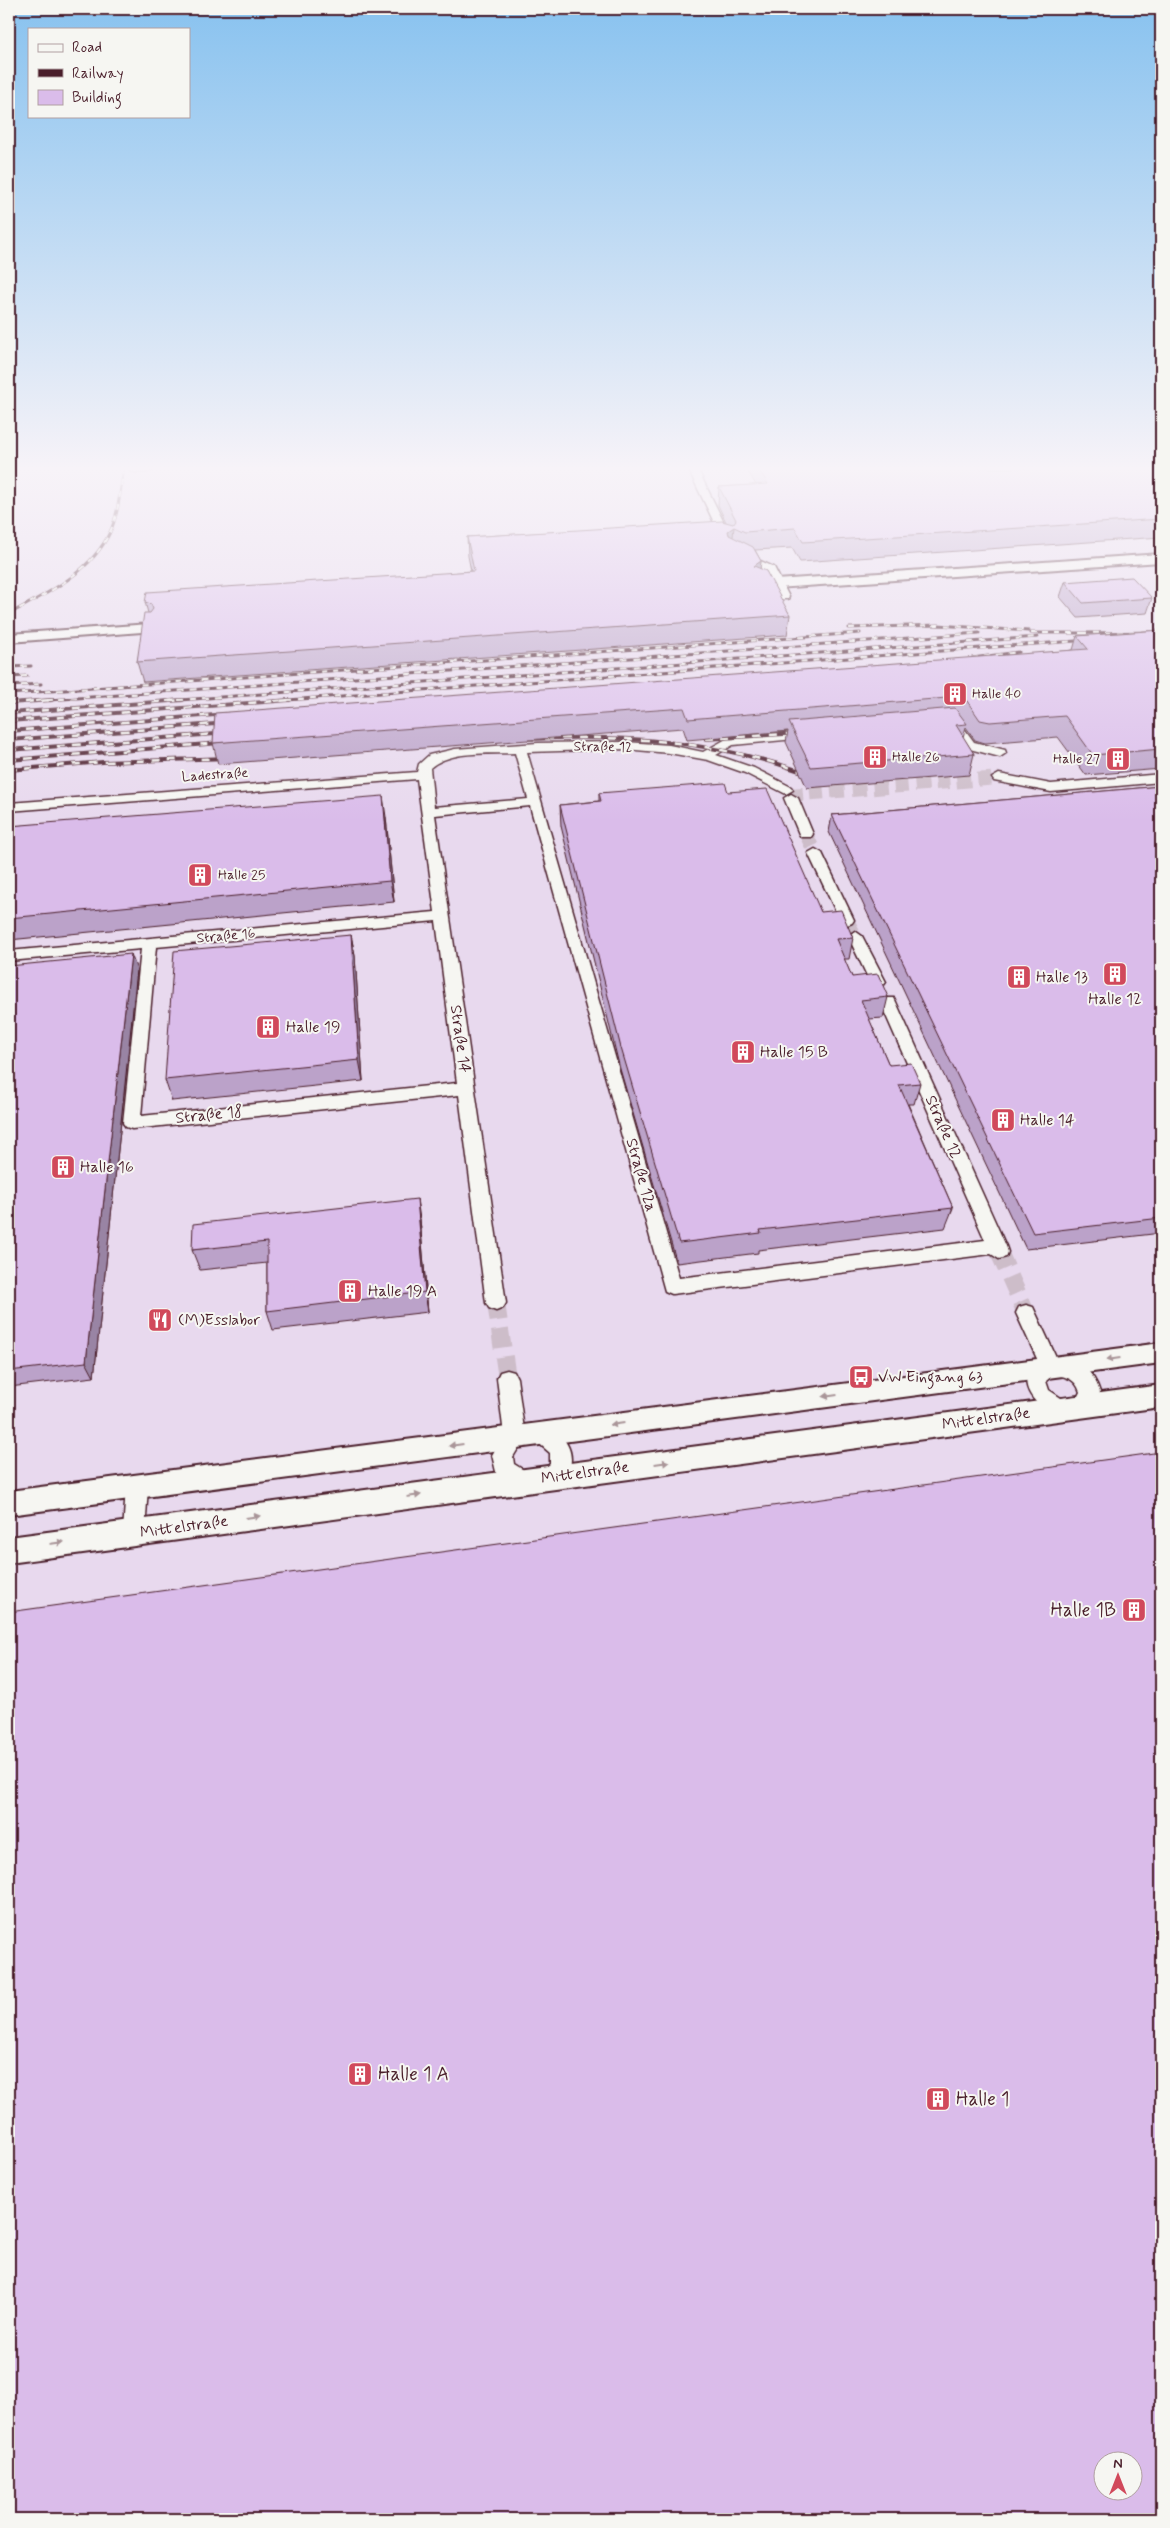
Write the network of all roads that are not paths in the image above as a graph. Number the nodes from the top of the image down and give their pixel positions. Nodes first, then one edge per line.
1 (779, 586) edge
2 (938, 586) edge
3 (784, 597) junction
4 (768, 598) edge
5 (9, 638) edge
6 (9, 651) edge
7 (938, 724) edge
8 (819, 734) edge
9 (520, 748) junction
10 (1000, 752) dead end
11 (704, 757) junction
12 (423, 775) junction
13 (999, 778) tunnel mouth
14 (1161, 778) edge
15 (535, 802) junction
16 (9, 807) edge
17 (428, 812) junction
18 (806, 834) tunnel mouth
19 (815, 853) tunnel mouth
20 (443, 916) junction
21 (846, 920) tunnel mouth
22 (855, 936) tunnel mouth
23 (149, 943) junction
24 (9, 956) edge
25 (878, 982) edge
26 (888, 1002) edge
27 (466, 1088) junction
28 (998, 1249) joint
29 (496, 1303) tunnel mouth
30 (1026, 1312) tunnel mouth
31 (1161, 1352) edge
32 (1051, 1367) junction
33 (506, 1378) tunnel mouth
34 (1161, 1396) edge
35 (1070, 1408) junction
36 (542, 1434) junction
37 (515, 1437) junction
38 (548, 1478) junction
39 (522, 1482) junction
40 (136, 1486) junction
41 (9, 1503) edge
42 (134, 1533) junction
43 (9, 1550) edge

1 - 3 street
2 - 3 street
3 - 4 street
5 - 6 street
7 - 10 street
8 - 11 street
9 - 11 street, Straße 12
9 - 12 street, Straße 12
9 - 15 street, Straße 12a
11 - 18 street, Straße 12
12 - 16 street, Ladestraße
12 - 17 street, Straße 14
13 - 14 street
15 - 17 street
15 - 28 street, Straße 12a
17 - 20 street, Straße 14
19 - 21 street
20 - 23 street, Straße 16
20 - 27 street, Straße 14
22 - 25 street
23 - 24 street, Straße 16
23 - 27 street, Straße 18
26 - 28 street, Straße 12
27 - 29 street, Straße 14
30 - 32 street
31 -> 32 street
32 - 35 street
32 - 35 street
32 -> 36 street
33 - 37 street
34 - 35 street, Mittelstraße
38 -> 35 street, Mittelstraße
36 - 37 street
36 - 38 street
37 - 39 street
37 -> 40 street
38 - 39 street, Mittelstraße
42 -> 39 street, Mittelstraße
40 - 41 street
40 - 42 street
43 -> 42 street, Mittelstraße

